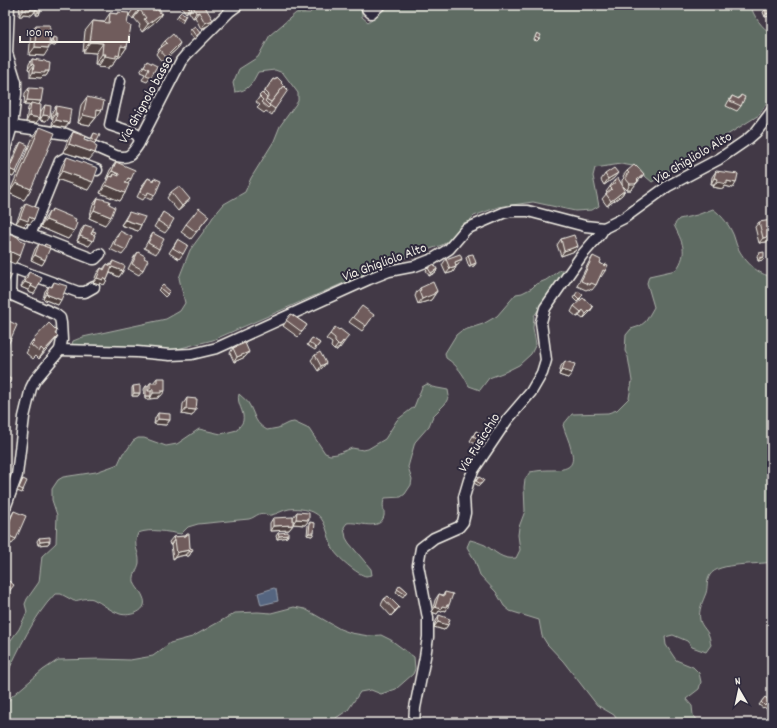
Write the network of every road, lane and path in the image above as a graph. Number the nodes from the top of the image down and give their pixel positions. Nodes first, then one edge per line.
1 (9, 5) edge
2 (238, 5) edge
3 (368, 5) edge
4 (380, 5) edge
5 (120, 81) dead end
6 (772, 112) edge
7 (12, 126) junction
8 (140, 140) junction
9 (5, 150) edge
10 (98, 170) edge
11 (5, 225) edge
12 (604, 228) junction
13 (30, 234) junction
14 (100, 254) dead end
15 (8, 267) edge
16 (94, 287) dead end
17 (60, 350) junction
18 (5, 508) edge
19 (414, 723) edge

1 - 7 street
2 - 8 street, Via Ghignolo basso
3 - 4 street
5 - 8 street
6 - 12 street, Via Ghigliolo Alto
7 - 8 street, Via Ghignolo basso
7 - 9 street
10 - 13 street
11 - 13 street
12 - 17 street, Via Ghigliolo Alto
12 - 19 street, Via Fusicchio
13 - 14 street
15 - 16 street
15 - 17 street
17 - 18 street

